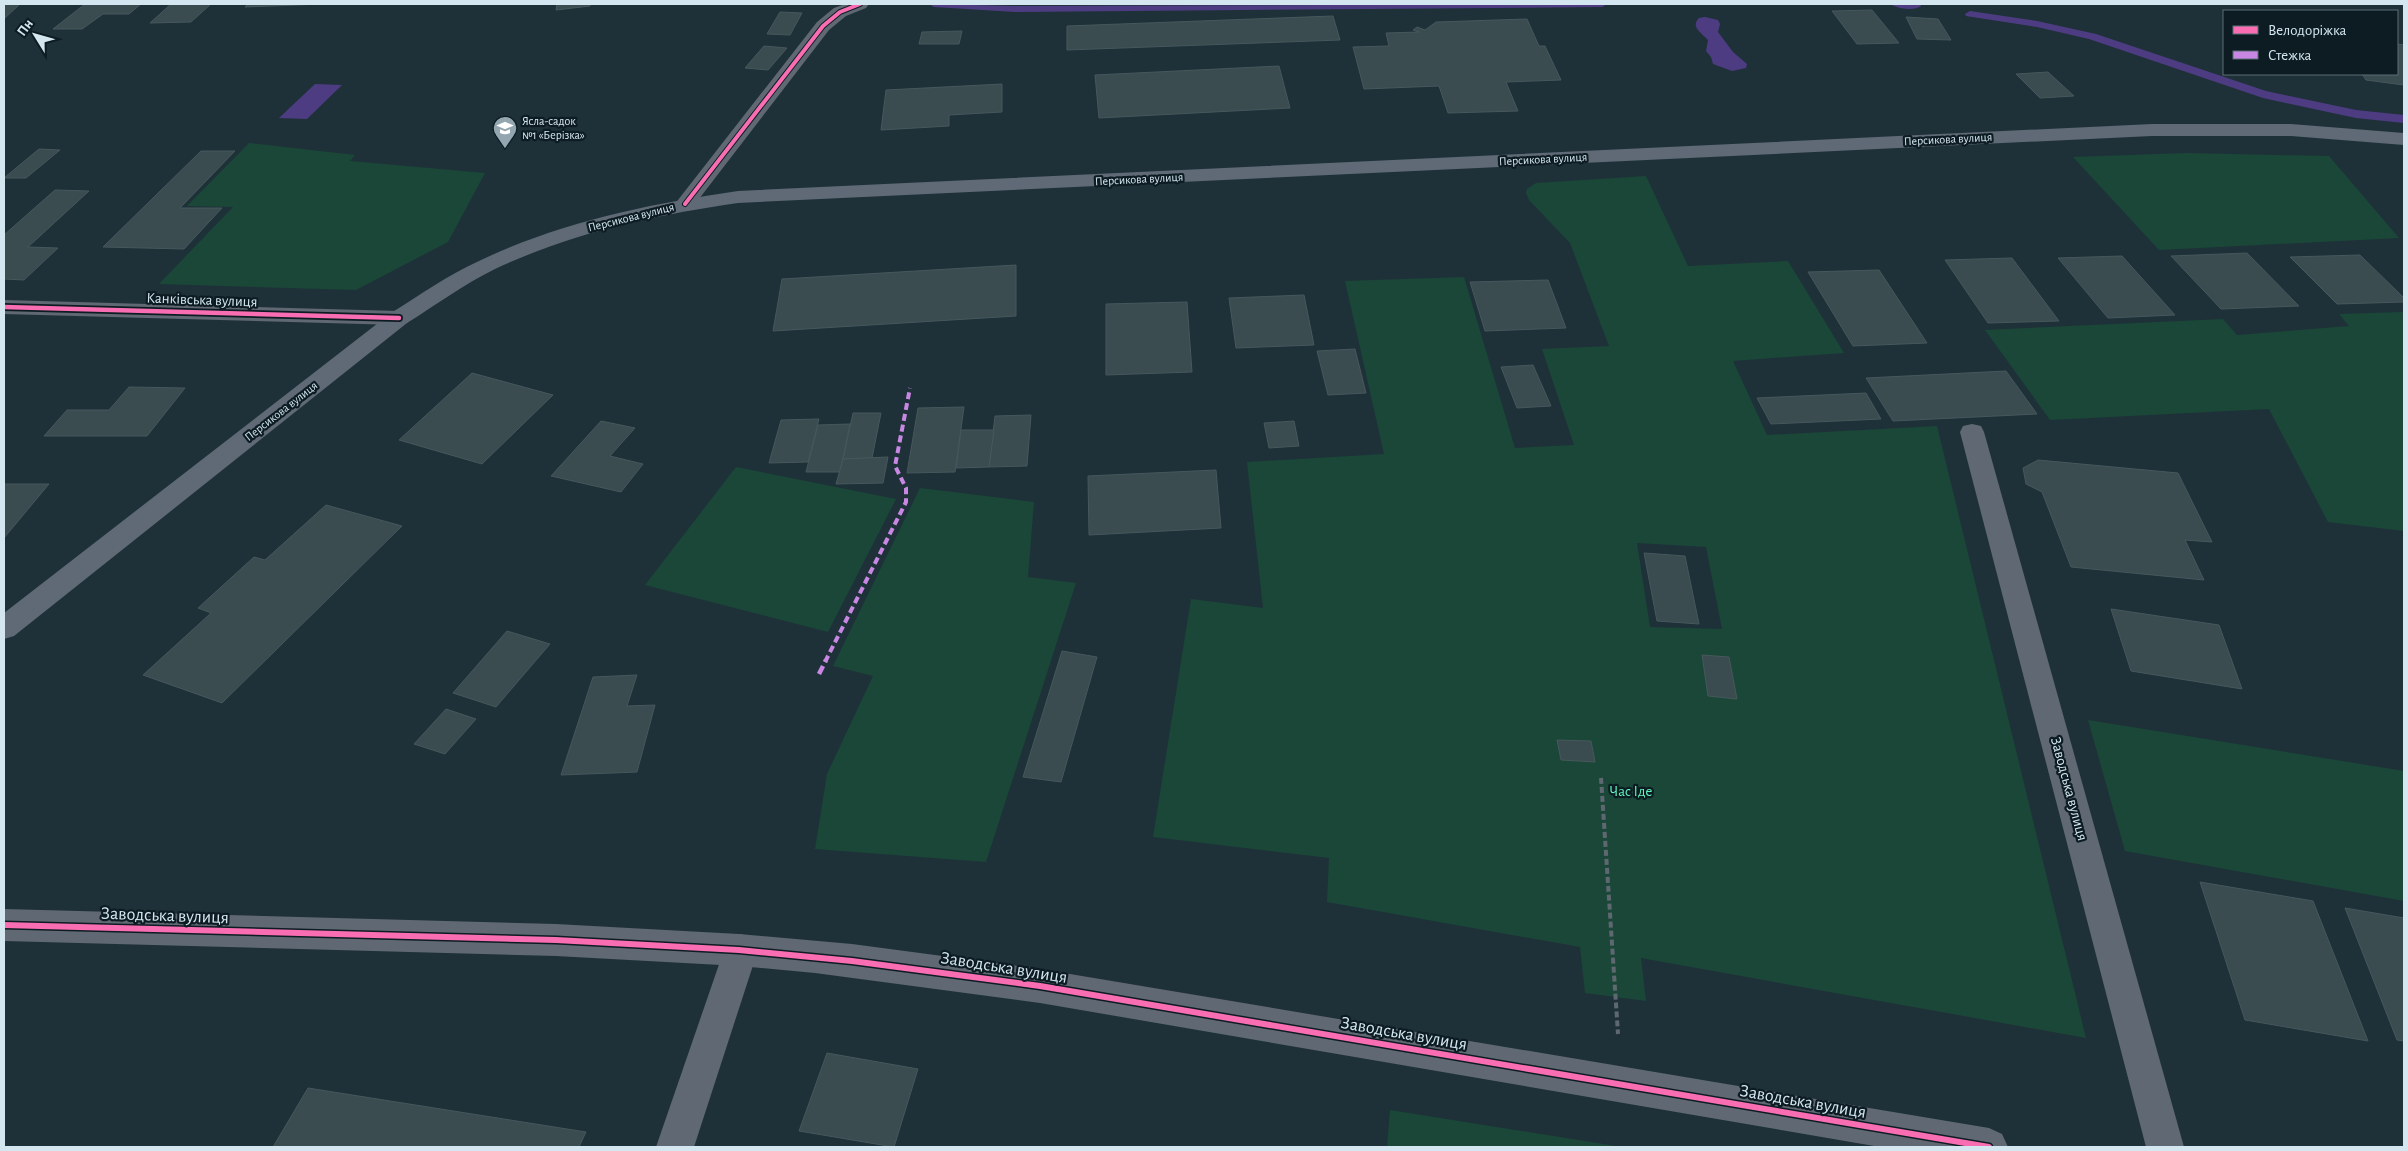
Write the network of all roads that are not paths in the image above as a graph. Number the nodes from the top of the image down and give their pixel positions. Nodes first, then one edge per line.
1 (860, 4) edge
2 (2404, 139) edge
3 (685, 204) junction
4 (4, 307) edge
5 (399, 318) junction
6 (1972, 432) dead end
7 (4, 628) edge
8 (4, 925) edge
9 (741, 950) junction
10 (674, 1147) edge
11 (1989, 1147) edge
12 (2165, 1147) edge

1 - 3 street
2 - 3 main road, Персикова вулиця
3 - 5 main road, Персикова вулиця
4 - 5 street, Канківська вулиця
5 - 7 main road, Персикова вулиця
6 - 12 street, Заводська вулиця
8 - 9 street, Заводська вулиця
9 - 10 street
9 - 11 street, Заводська вулиця

